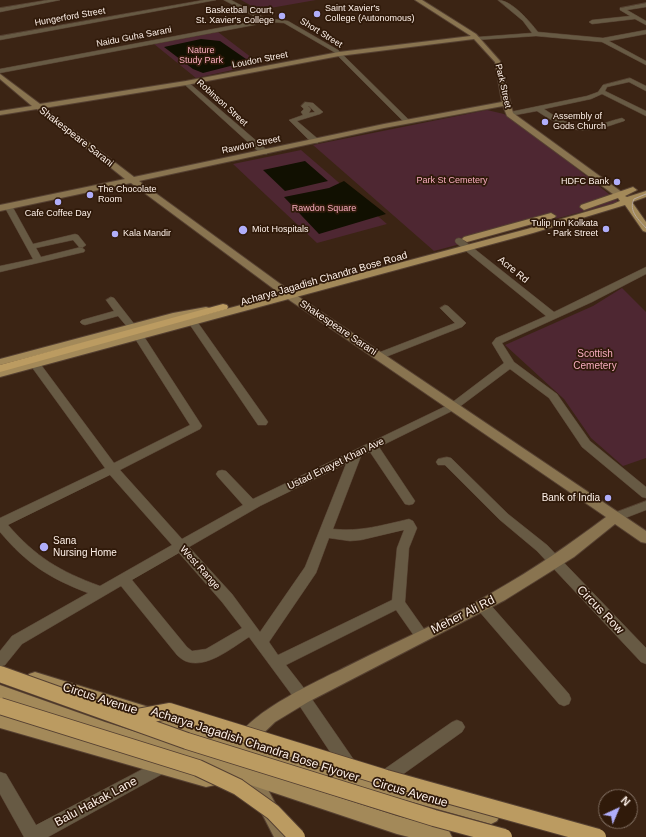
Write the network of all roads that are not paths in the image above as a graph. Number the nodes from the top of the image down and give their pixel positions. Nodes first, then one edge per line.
1 (57, 0) edge
2 (213, 0) edge
3 (227, 0) edge
4 (418, 0) edge
5 (501, 0) edge
6 (42, 1) edge
7 (646, 5) edge
8 (0, 10) edge
9 (638, 17) junction
10 (270, 20) junction
11 (592, 22) dead end
12 (646, 23) edge
13 (646, 32) edge
14 (536, 34) junction
15 (0, 38) edge
16 (477, 38) junction
17 (603, 40) junction
18 (339, 54) junction
19 (646, 63) edge
20 (0, 71) edge
21 (0, 76) edge
22 (646, 78) edge
23 (630, 80) junction
24 (186, 82) junction
25 (646, 89) edge
26 (601, 91) junction
27 (506, 103) junction
28 (37, 106) junction
29 (539, 109) junction
30 (0, 113) edge
31 (510, 114) junction
32 (646, 114) edge
33 (307, 116) dead end
34 (622, 120) dead end
35 (407, 122) junction
36 (315, 141) junction
37 (264, 152) junction
38 (132, 180) junction
39 (646, 187) edge
40 (646, 194) edge
41 (623, 198) junction
42 (4, 207) edge
43 (646, 229) edge
44 (459, 241) junction
45 (30, 247) junction
46 (468, 247) junction
47 (38, 260) junction
48 (0, 269) edge
49 (646, 270) edge
50 (287, 293) junction
51 (111, 300) dead end
52 (223, 307) junction
53 (444, 308) dead end
54 (120, 312) junction
55 (553, 316) junction
56 (188, 320) junction
57 (85, 322) dead end
58 (135, 332) junction
59 (379, 356) junction
60 (0, 362) edge
61 (35, 364) junction
62 (510, 364) junction
63 (0, 369) edge
64 (0, 374) edge
65 (454, 406) junction
66 (262, 422) dead end
67 (373, 447) junction
68 (356, 454) junction
69 (442, 462) dead end
70 (112, 469) junction
71 (222, 474) dead end
72 (646, 494) edge
73 (409, 501) dead end
74 (251, 505) junction
75 (646, 505) edge
76 (615, 517) junction
77 (0, 523) edge
78 (325, 533) junction
79 (646, 538) edge
80 (180, 546) junction
81 (555, 562) junction
82 (123, 579) junction
83 (101, 592) junction
84 (398, 603) junction
85 (483, 606) junction
86 (251, 629) junction
87 (422, 636) junction
88 (261, 642) junction
89 (646, 658) edge
90 (0, 661) edge
91 (276, 663) junction
92 (0, 666) edge
93 (0, 674) edge
94 (0, 692) edge
95 (302, 697) junction
96 (564, 699) dead end
97 (0, 706) edge
98 (124, 719) junction
99 (0, 721) edge
100 (457, 727) dead end
101 (241, 744) junction
102 (160, 768) junction
103 (245, 774) junction
104 (357, 778) junction
105 (0, 779) edge
106 (377, 784) junction
107 (34, 836) edge
108 (284, 837) edge
109 (297, 837) edge
110 (443, 837) edge
111 (504, 837) edge
112 (569, 837) edge
113 (598, 837) edge

1 - 6 street
2 - 15 street, Hungerford Street
3 - 10 street, Short Street
4 - 16 main road, Park Street
5 - 14 street
6 - 8 street
7 - 9 street
9 - 11 street
9 - 12 street
10 - 18 street, Short Street
10 - 20 street, Naidu Guha Sarani
13 - 17 street
14 - 16 street
14 - 17 street
16 - 18 main road, Loudon Street
16 - 27 main road, Park Street
17 - 19 street
18 - 24 main road, Loudon Street
18 - 35 street, Short Street
21 - 28 main road, Shakespeare Sarani
22 - 23 street
23 - 25 street
23 - 26 street
24 - 28 main road, Loudon Street
24 - 37 street, Robinson Street
26 - 29 street
26 - 32 street
27 - 31 main road, Park Street
27 - 35 main road, Rawdon Street
28 - 30 main road, Loudon Street
28 - 38 main road, Shakespeare Sarani
29 - 31 street
29 - 34 street
31 - 41 main road, Park Street
33 - 36 street
35 - 36 main road, Rawdon Street
36 - 37 main road, Rawdon Street
37 - 38 main road, Rawdon Street
38 - 42 main road, Rawdon Street
38 - 50 main road, Shakespeare Sarani
39 - 41 main road, Acharya Jagadish Chandra Bose Road
40 - 41 main road
41 - 43 main road
41 - 44 main road, Acharya Jagadish Chandra Bose Road
41 - 46 main road, Acharya Jagadish Chandra Bose Road
42 - 45 street
44 - 46 street, Acre Rd
44 - 50 main road, Acharya Jagadish Chandra Bose Road
45 - 47 street
45 - 47 street
46 - 50 main road, Acharya Jagadish Chandra Bose Road
46 - 55 street, Acre Rd
47 - 48 street
49 - 55 street
50 - 52 main road, Acharya Jagadish Chandra Bose Road
50 - 56 main road, Acharya Jagadish Chandra Bose Road
50 - 59 main road, Shakespeare Sarani
51 - 54 street
52 - 56 highway
52 - 58 main road, Acharya Jagadish Chandra Bose Road
53 - 59 street
54 - 57 street
54 - 58 street
55 - 62 street
56 - 58 main road, Acharya Jagadish Chandra Bose Road
56 - 63 highway
56 - 66 street
58 - 60 main road, Acharya Jagadish Chandra Bose Road
58 - 61 main road, Acharya Jagadish Chandra Bose Road
58 - 70 street
59 - 65 main road, Shakespeare Sarani
61 - 64 main road, Acharya Jagadish Chandra Bose Road
61 - 70 street, West Range
62 - 65 street, Ustad Enayet Khan Ave
62 - 72 street
65 - 67 street, Ustad Enayet Khan Ave
65 - 76 main road, Shakespeare Sarani
67 - 68 street, Ustad Enayet Khan Ave
67 - 73 street
68 - 74 street, Ustad Enayet Khan Ave
68 - 78 street
69 - 81 street, Circus Row
70 - 77 street
70 - 80 street, West Range
71 - 74 street
74 - 80 street, Ustad Enayet Khan Ave
75 - 76 street
76 - 79 main road, Shakespeare Sarani
76 - 81 main road, Meher Ali Rd
77 - 83 street
78 - 84 street
78 - 88 street
80 - 82 street, Ustad Enayet Khan Ave
80 - 86 street, West Range
81 - 85 main road, Meher Ali Rd
81 - 89 street, Circus Row
82 - 83 street, Ustad Enayet Khan Ave
82 - 86 street
83 - 90 street, Ustad Enayet Khan Ave
84 - 87 street
84 - 91 street
85 - 87 main road, Meher Ali Rd
85 - 96 street
86 - 88 street, West Range
87 - 95 main road, Meher Ali Rd
88 - 91 street, West Range
91 - 95 street, West Range
92 - 101 main road, Circus Avenue
93 - 98 highway, Acharya Jagadish Chandra Bose Flyover, bridge
94 - 103 main road
95 - 101 main road, Meher Ali Rd
95 - 104 street, West Range
97 - 109 highway, bridge
98 - 111 highway, Acharya Jagadish Chandra Bose Flyover, bridge
98 - 113 highway, bridge
99 - 102 main road
100 - 106 street
101 - 103 main road
101 - 104 main road, Circus Avenue
102 - 103 main road
102 - 107 street, Balu Hakak Lane
103 - 108 main road
103 - 110 main road
104 - 106 main road, Circus Avenue
105 - 107 street
106 - 112 main road, Circus Avenue

